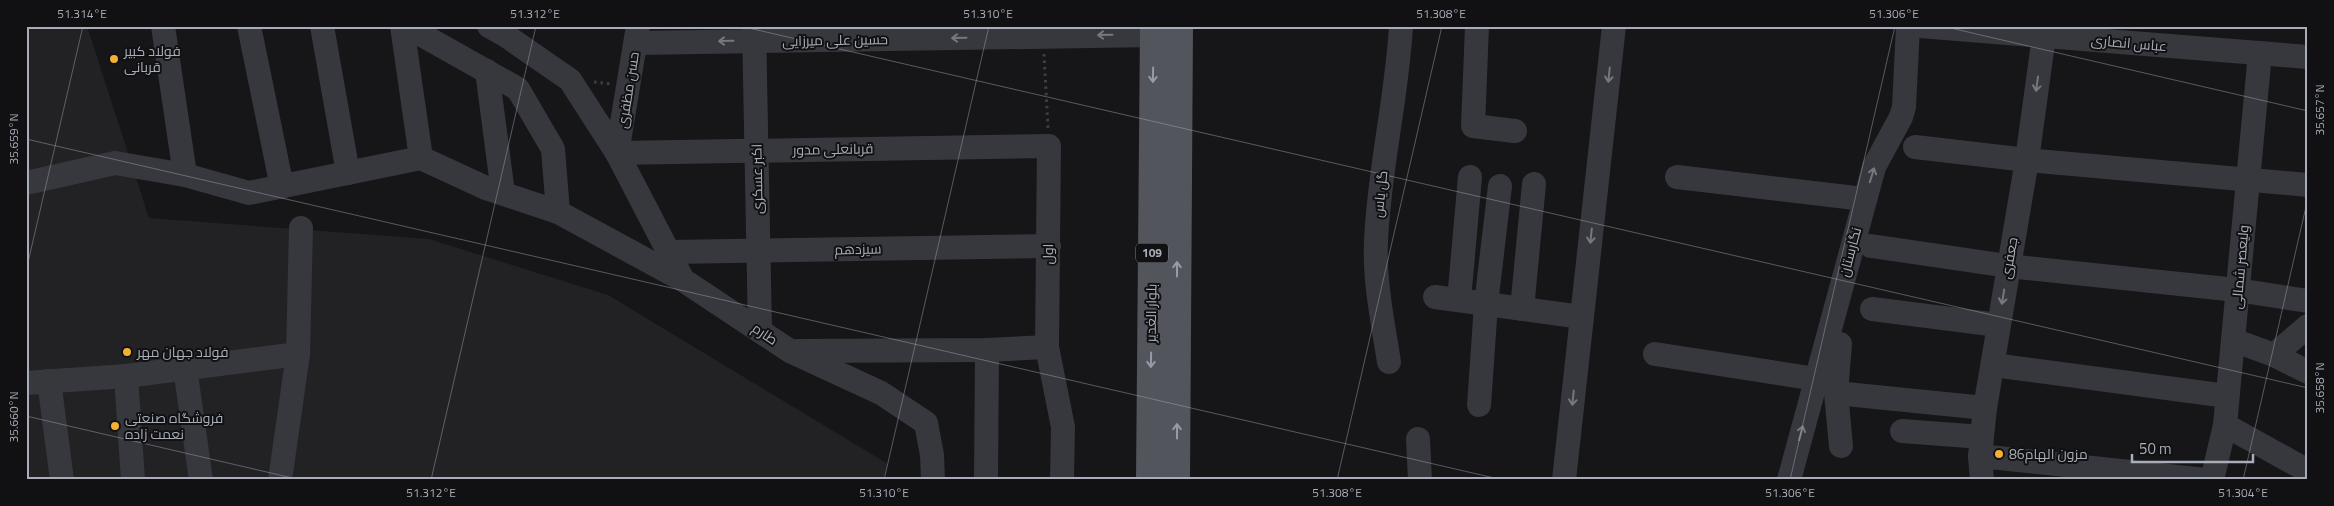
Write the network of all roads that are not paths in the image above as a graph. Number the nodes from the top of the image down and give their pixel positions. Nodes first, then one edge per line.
1 (163, 26) edge
2 (249, 26) edge
3 (322, 26) edge
4 (402, 26) edge
5 (406, 26) edge
6 (489, 26) edge
7 (1401, 26) edge
8 (1477, 26) edge
9 (1614, 26) edge
10 (1908, 26) edge
11 (1928, 27) edge
12 (1162, 29) edge
13 (1042, 31) edge
14 (2050, 33) edge
15 (637, 34) edge
16 (755, 34) edge
17 (2260, 53) junction
18 (2308, 57) edge
19 (487, 71) junction
20 (1515, 131) dead end
21 (1049, 146) joint
22 (1915, 146) dead end
23 (757, 150) junction
24 (618, 153) junction
25 (421, 158) junction
26 (2027, 160) junction
27 (348, 173) junction
28 (185, 175) junction
29 (1470, 177) dead end
30 (1677, 177) dead end
31 (2248, 178) junction
32 (26, 183) edge
33 (1534, 184) dead end
34 (2308, 185) edge
35 (1500, 186) dead end
36 (282, 187) junction
37 (503, 194) junction
38 (1864, 199) junction
39 (558, 212) junction
40 (301, 228) dead end
41 (1048, 246) junction
42 (1871, 246) dead end
43 (759, 250) junction
44 (668, 252) junction
45 (2008, 266) junction
46 (683, 280) junction
47 (2237, 290) junction
48 (1435, 297) dead end
49 (1459, 300) junction
50 (2308, 301) edge
51 (1486, 304) junction
52 (1522, 309) junction
53 (1872, 309) dead end
54 (1582, 317) junction
55 (1998, 325) junction
56 (2308, 326) edge
57 (760, 331) junction
58 (2233, 340) junction
59 (1840, 344) dead end
60 (1047, 347) junction
61 (987, 350) junction
62 (790, 351) junction
63 (298, 354) junction
64 (1655, 354) dead end
65 (2274, 355) junction
66 (1389, 362) dead end
67 (1993, 364) junction
68 (185, 368) junction
69 (2308, 372) edge
70 (126, 376) junction
71 (1816, 379) junction
72 (38, 382) edge
73 (1836, 393) junction
74 (2228, 396) junction
75 (1479, 405) dead end
76 (1985, 408) junction
77 (2225, 425) junction
78 (1902, 431) dead end
79 (1418, 439) dead end
80 (1841, 446) dead end
81 (1981, 447) junction
82 (2308, 471) edge
83 (62, 480) edge
84 (133, 480) edge
85 (201, 480) edge
86 (280, 480) edge
87 (933, 480) edge
88 (986, 480) edge
89 (1062, 480) edge
90 (1150, 480) edge
91 (1176, 480) edge
92 (1420, 480) edge
93 (1564, 480) edge
94 (1789, 480) edge
95 (1982, 480) edge
96 (2206, 480) edge
97 (2212, 480) edge

1 - 28 street
2 - 36 street
3 - 27 street
4 - 25 street
5 - 19 street
6 - 24 street, طارم
7 - 66 street, گل یاس
8 - 20 street
9 -> 54 street
38 -> 10 street, نگارستان
11 - 14 street, عباس انصاری
12 -> 13 street, حسین علی میرزایی
12 -> 90 main road, بلوار الغدیر / 109
91 -> 12 main road, بلوار الغدیر / 109
13 -> 16 street, حسین علی میرزایی
14 - 17 street, عباس انصاری
14 -> 26 street, جعفری
16 -> 15 street, حسین علی میرزایی
15 - 24 street, حسن مظفری
16 - 23 street, اکبر عسکری
17 - 18 street, عباس انصاری
17 - 31 street, ولیعصر شمالی
19 - 37 street
19 - 39 street
21 - 23 street, قربانعلی مدور
21 - 41 street, اول
22 - 26 street
23 - 24 street, قربانعلی مدور
23 - 43 street, اکبر عسکری
24 - 44 street, طارم
25 - 27 street
25 - 37 street
26 - 31 street
26 - 45 street, جعفری
27 - 36 street
28 - 32 street
28 - 36 street
29 - 49 street
30 - 38 street
31 - 34 street
31 - 47 street, ولیعصر شمالی
33 - 52 street
35 - 51 street
37 - 39 street
38 - 71 street, نگارستان
39 - 46 street
40 - 63 street
41 - 43 street, سیزدهم
41 - 60 street, اول
42 - 45 street
43 - 44 street, سیزدهم
43 - 57 street, اکبر عسکری
44 - 46 street, طارم
45 - 47 street
45 -> 55 street, جعفری
46 - 57 street, طارم
47 - 50 street
47 - 58 street, ولیعصر شمالی
48 - 49 street
49 - 51 street
51 - 52 street
51 - 75 street
52 - 54 street
53 - 55 street
54 -> 93 street
55 - 67 street, جعفری
56 - 65 street
57 - 62 street, طارم
58 - 65 street
58 - 74 street, ولیعصر شمالی
59 - 73 street
60 - 61 street
60 - 89 street, اول
61 - 62 street
61 - 88 street
62 - 87 street, طارم
63 - 68 street
63 - 86 street
64 - 71 street
65 - 69 street
67 - 74 street
67 - 76 street, جعفری
68 - 70 street
68 - 85 street
70 - 72 street
70 - 84 street
94 -> 71 street, نگارستان
72 - 83 street
73 - 76 street
73 - 80 street
74 - 77 street, ولیعصر شمالی
76 - 81 street, جعفری
77 - 82 street
77 - 97 street, ولیعصر شمالی
78 - 81 street
79 - 92 street
81 - 95 street, جعفری
81 - 96 street

